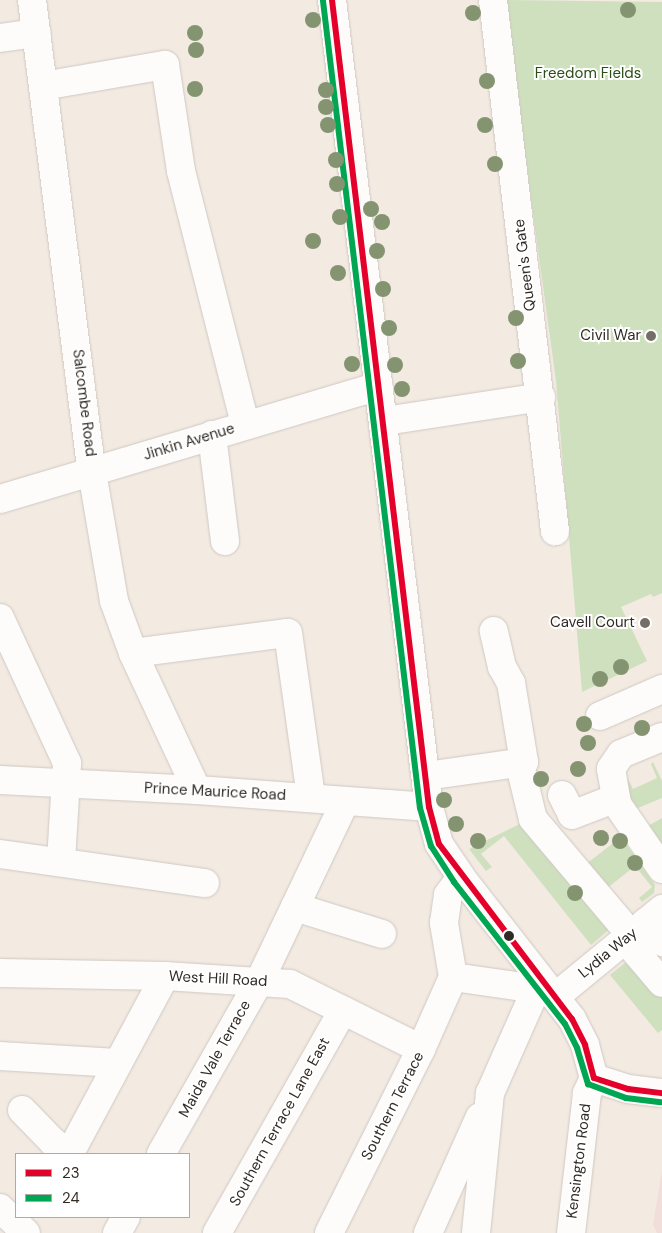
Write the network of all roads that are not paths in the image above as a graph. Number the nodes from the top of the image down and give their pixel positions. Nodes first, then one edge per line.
1 (32, 0) edge
2 (332, 0) edge
3 (493, 0) edge
4 (37, 33) junction
5 (0, 38) edge
6 (43, 86) junction
7 (380, 386) junction
8 (541, 397) junction
9 (385, 421) junction
10 (245, 424) junction
11 (212, 435) junction
12 (92, 472) junction
13 (0, 499) edge
14 (555, 531) dead end
15 (226, 541) dead end
16 (0, 618) edge
17 (494, 631) dead end
18 (133, 653) junction
19 (661, 691) edge
20 (600, 716) dead end
21 (662, 737) edge
22 (522, 774) dead end
23 (426, 776) junction
24 (0, 780) edge
25 (67, 784) junction
26 (197, 790) junction
27 (311, 797) junction
28 (616, 798) junction
29 (345, 802) junction
30 (429, 807) junction
31 (573, 814) dead end
32 (0, 854) edge
33 (61, 860) junction
34 (662, 868) edge
35 (461, 877) junction
36 (205, 883) dead end
37 (295, 907) junction
38 (648, 924) edge
39 (382, 934) dead end
40 (634, 950) dead end
41 (0, 973) edge
42 (165, 976) junction
43 (453, 977) junction
44 (260, 980) junction
45 (662, 984) edge
46 (545, 990) junction
47 (343, 1010) junction
48 (421, 1050) junction
49 (0, 1056) edge
50 (117, 1063) junction
51 (594, 1078) junction
52 (490, 1092) junction
53 (662, 1093) edge
54 (22, 1110) dead end
55 (70, 1153) edge
56 (163, 1153) edge
57 (0, 1208) edge
58 (125, 1218) edge
59 (26, 1233) edge
60 (117, 1233) edge
61 (217, 1233) edge
62 (329, 1233) edge
63 (428, 1233) edge
64 (476, 1233) edge
65 (571, 1233) edge

1 - 4 street, Salcombe Road
2 - 7 street
3 - 8 street, Queen's Gate
4 - 5 street
4 - 6 street, Salcombe Road
6 - 10 street
6 - 12 street, Salcombe Road
7 - 9 street
7 - 10 street, Jinkin Avenue
8 - 9 street
8 - 14 street, Queen's Gate
9 - 23 street
10 - 11 street, Jinkin Avenue
11 - 12 street, Jinkin Avenue
11 - 15 street
12 - 13 street, Jinkin Avenue
12 - 18 street, Salcombe Road
16 - 25 street
17 - 23 street
18 - 26 street, Salcombe Road
18 - 27 street
19 - 20 street
21 - 28 street
22 - 38 street
23 - 30 street
24 - 25 street, Prince Maurice Road
25 - 26 street, Prince Maurice Road
25 - 33 street
26 - 27 street, Prince Maurice Road
27 - 29 street, Prince Maurice Road
28 - 31 street
28 - 34 street
29 - 30 street, Prince Maurice Road
29 - 37 street, Maida Vale Terrace
30 - 35 street
32 - 33 street
33 - 36 street
35 - 43 street
35 - 46 street
37 - 39 street
37 - 44 street, Maida Vale Terrace
38 - 46 street, Lydia Way
40 - 45 street
41 - 42 street, West Hill Road
42 - 44 street, West Hill Road
42 - 50 street
43 - 46 street
43 - 48 street, Southern Terrace
44 - 47 street, West Hill Road
44 - 56 street, Maida Vale Terrace
46 - 51 street
46 - 52 street
47 - 48 street, West Hill Road
47 - 61 street, Southern Terrace Lane East
48 - 62 street, Southern Terrace
49 - 50 street
50 - 55 street
51 - 53 street
51 - 65 street, Kensington Road
52 - 63 street
52 - 64 street
54 - 55 street
57 - 59 street
58 - 60 street

